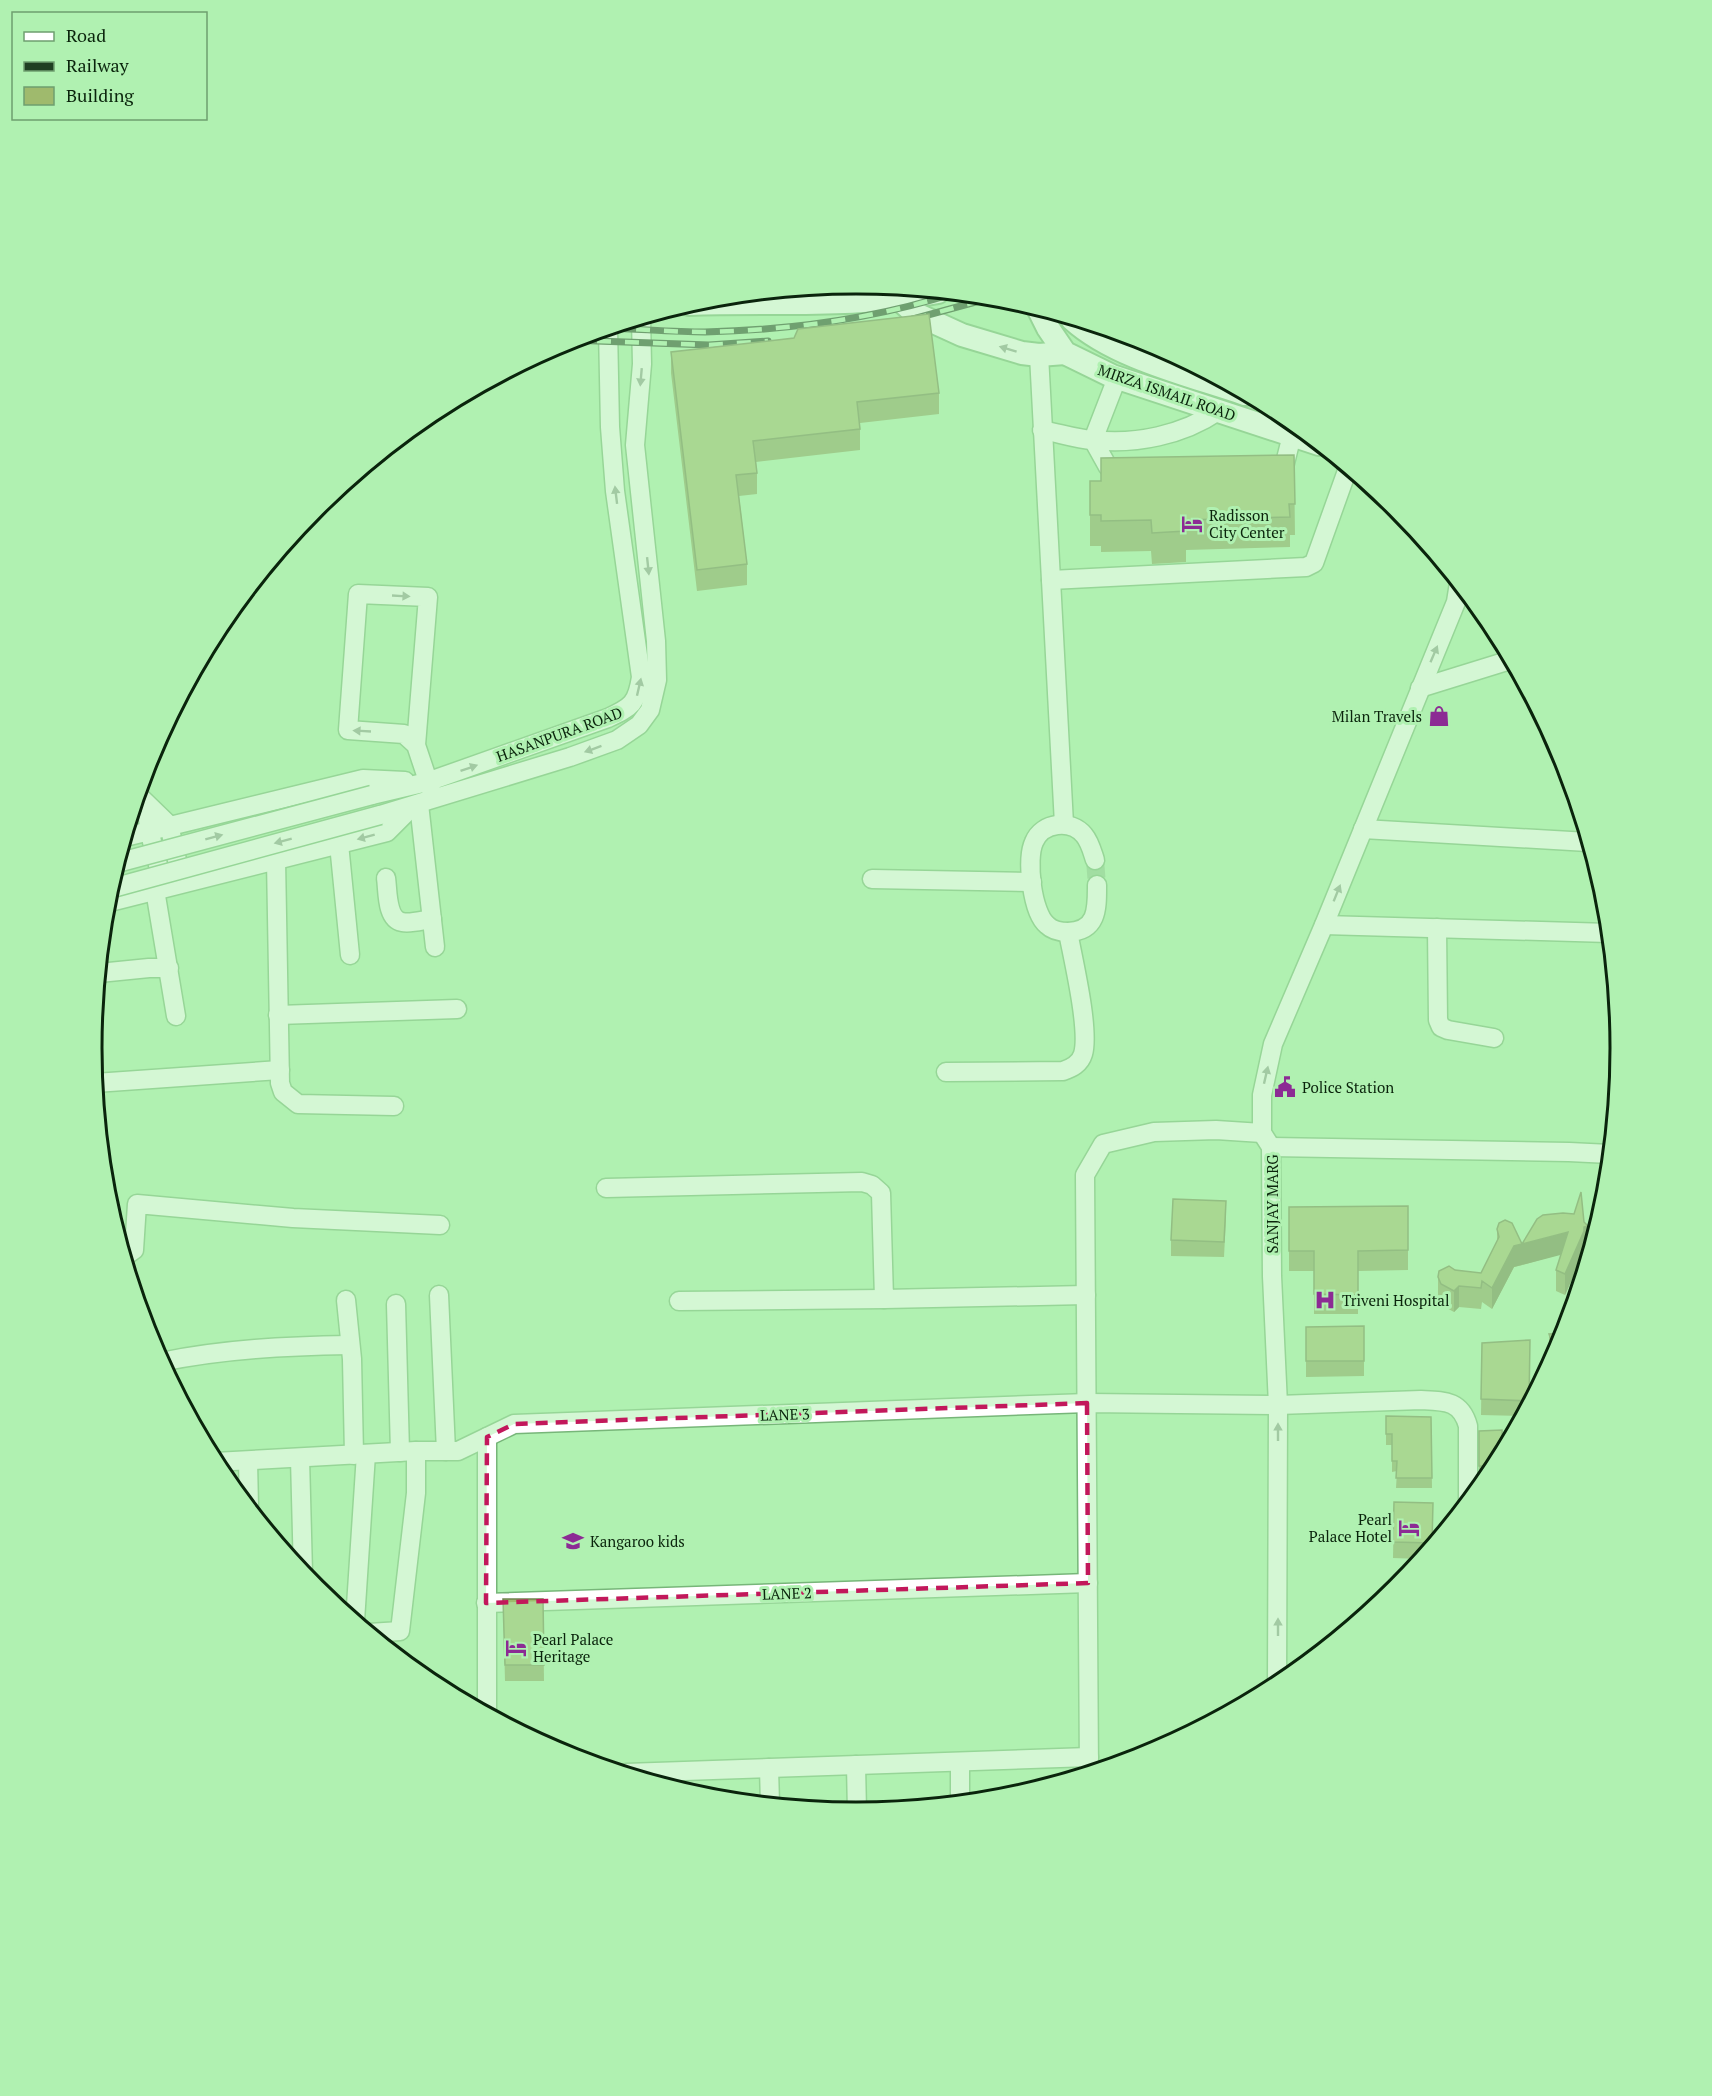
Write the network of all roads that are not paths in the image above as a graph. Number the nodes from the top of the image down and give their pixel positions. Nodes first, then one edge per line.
1 (912, 297) edge
2 (899, 299) junction
3 (741, 303) edge
4 (1043, 318) edge
5 (641, 326) edge
6 (1085, 330) edge
7 (608, 336) edge
8 (1065, 353) junction
9 (1039, 355) junction
10 (1117, 378) junction
11 (1201, 378) edge
12 (1218, 411) junction
13 (1042, 430) junction
14 (1292, 435) junction
15 (1296, 436) edge
16 (1093, 441) junction
17 (1139, 470) edge
18 (1256, 470) edge
19 (1346, 475) edge
20 (1051, 580) junction
21 (1457, 594) edge
22 (1504, 662) edge
23 (1420, 688) junction
24 (416, 744) junction
25 (427, 782) junction
26 (144, 800) edge
27 (144, 802) edge
28 (423, 803) junction
29 (1064, 824) junction
30 (170, 825) junction
31 (1363, 829) junction
32 (149, 830) junction
33 (134, 835) edge
34 (1581, 842) edge
35 (339, 844) junction
36 (1095, 860) tunnel mouth
37 (126, 861) edge
38 (276, 861) junction
39 (386, 878) dead end
40 (872, 879) dead end
41 (182, 882) junction
42 (1032, 882) junction
43 (1097, 885) tunnel mouth
44 (120, 886) edge
45 (160, 889) junction
46 (116, 900) edge
47 (432, 919) junction
48 (1324, 925) junction
49 (1437, 928) junction
50 (1068, 932) junction
51 (1601, 933) edge
52 (435, 946) dead end
53 (350, 955) dead end
54 (169, 968) junction
55 (106, 972) edge
56 (456, 1009) dead end
57 (278, 1015) junction
58 (176, 1016) dead end
59 (1494, 1038) dead end
60 (280, 1071) junction
61 (946, 1072) dead end
62 (103, 1082) edge
63 (394, 1106) dead end
64 (1267, 1140) junction
65 (1603, 1154) edge
66 (606, 1188) dead end
67 (440, 1225) dead end
68 (131, 1252) edge
69 (439, 1295) dead end
70 (1086, 1295) junction
71 (884, 1299) junction
72 (346, 1300) dead end
73 (679, 1301) dead end
74 (396, 1304) dead end
75 (350, 1345) junction
76 (170, 1360) edge
77 (1087, 1403) junction
78 (1278, 1405) junction
79 (487, 1437) junction
80 (408, 1451) junction
81 (446, 1451) junction
82 (360, 1455) junction
83 (300, 1458) junction
84 (248, 1461) junction
85 (226, 1462) edge
86 (1468, 1488) edge
87 (249, 1494) edge
88 (303, 1559) edge
89 (1088, 1583) junction
90 (486, 1603) junction
91 (355, 1611) edge
92 (380, 1632) edge
93 (1277, 1674) edge
94 (487, 1705) edge
95 (960, 1762) junction
96 (1089, 1765) edge
97 (856, 1766) junction
98 (770, 1768) junction
99 (648, 1772) edge
100 (960, 1795) edge
101 (770, 1797) edge
102 (857, 1802) edge

1 - 2 main road
2 - 3 main road
9 -> 2 main road
4 - 8 main road
5 -> 28 street, HASANPURA ROAD
6 - 11 main road, MIRZA ISMAIL ROAD
25 -> 7 street, HASANPURA ROAD
8 - 9 main road
8 - 10 main road, MIRZA ISMAIL ROAD
9 - 13 street
10 - 12 main road, MIRZA ISMAIL ROAD
10 - 16 street
12 - 14 main road, MIRZA ISMAIL ROAD
12 - 16 street
13 - 16 street
13 - 20 street
14 - 15 main road, MIRZA ISMAIL ROAD
14 - 18 street
16 - 17 street
19 - 20 street
20 - 29 street
23 -> 21 street, SANJAY MARG
22 - 23 street
23 - 31 street, SANJAY MARG
24 -> 24 street
24 - 25 street
25 - 28 street
25 - 30 street
37 -> 25 street, HASANPURA ROAD, bridge
26 - 30 street
27 - 32 street
28 -> 35 street
28 -> 44 street, HASANPURA ROAD, bridge
28 - 47 street
29 - 36 street
29 - 42 street
30 - 32 street
30 - 41 street
31 - 34 street
48 -> 31 street, SANJAY MARG
32 - 33 street
32 - 45 street
35 - 38 street
35 - 53 street
38 - 41 street
38 - 57 street
39 - 47 street
40 - 42 street
41 - 45 street
42 - 50 street
43 - 50 street
45 - 46 street
45 - 54 street
47 - 52 street
48 - 49 street
64 -> 48 street, SANJAY MARG
49 - 51 street
49 - 59 street
50 - 61 street
54 - 55 street
54 - 58 street
56 - 57 street
57 - 60 street
60 - 62 street
60 - 63 street
64 - 65 street
64 - 70 street
64 - 78 street, SANJAY MARG
66 - 71 street
67 - 68 street
69 - 81 street
70 - 71 street
70 - 77 street
71 - 73 street
72 - 75 street
74 - 80 street
75 - 76 street
75 - 82 street
77 - 78 street, LANE 3
77 - 79 street, LANE 3
77 - 89 street
78 - 86 street, LANE 3
93 -> 78 street, SANJAY MARG
79 - 81 street, LANE 3
79 - 90 street
80 - 81 street, LANE 3
80 - 82 street, LANE 3
80 - 92 street
82 - 83 street, LANE 3
82 - 91 street
83 - 84 street, LANE 3
83 - 88 street
84 - 85 street, LANE 3
84 - 87 street
89 - 90 street, LANE 2
89 - 96 street
90 - 94 street
95 - 96 street
95 - 97 street
95 - 100 street
97 - 98 street
97 - 102 street
98 - 99 street
98 - 101 street

